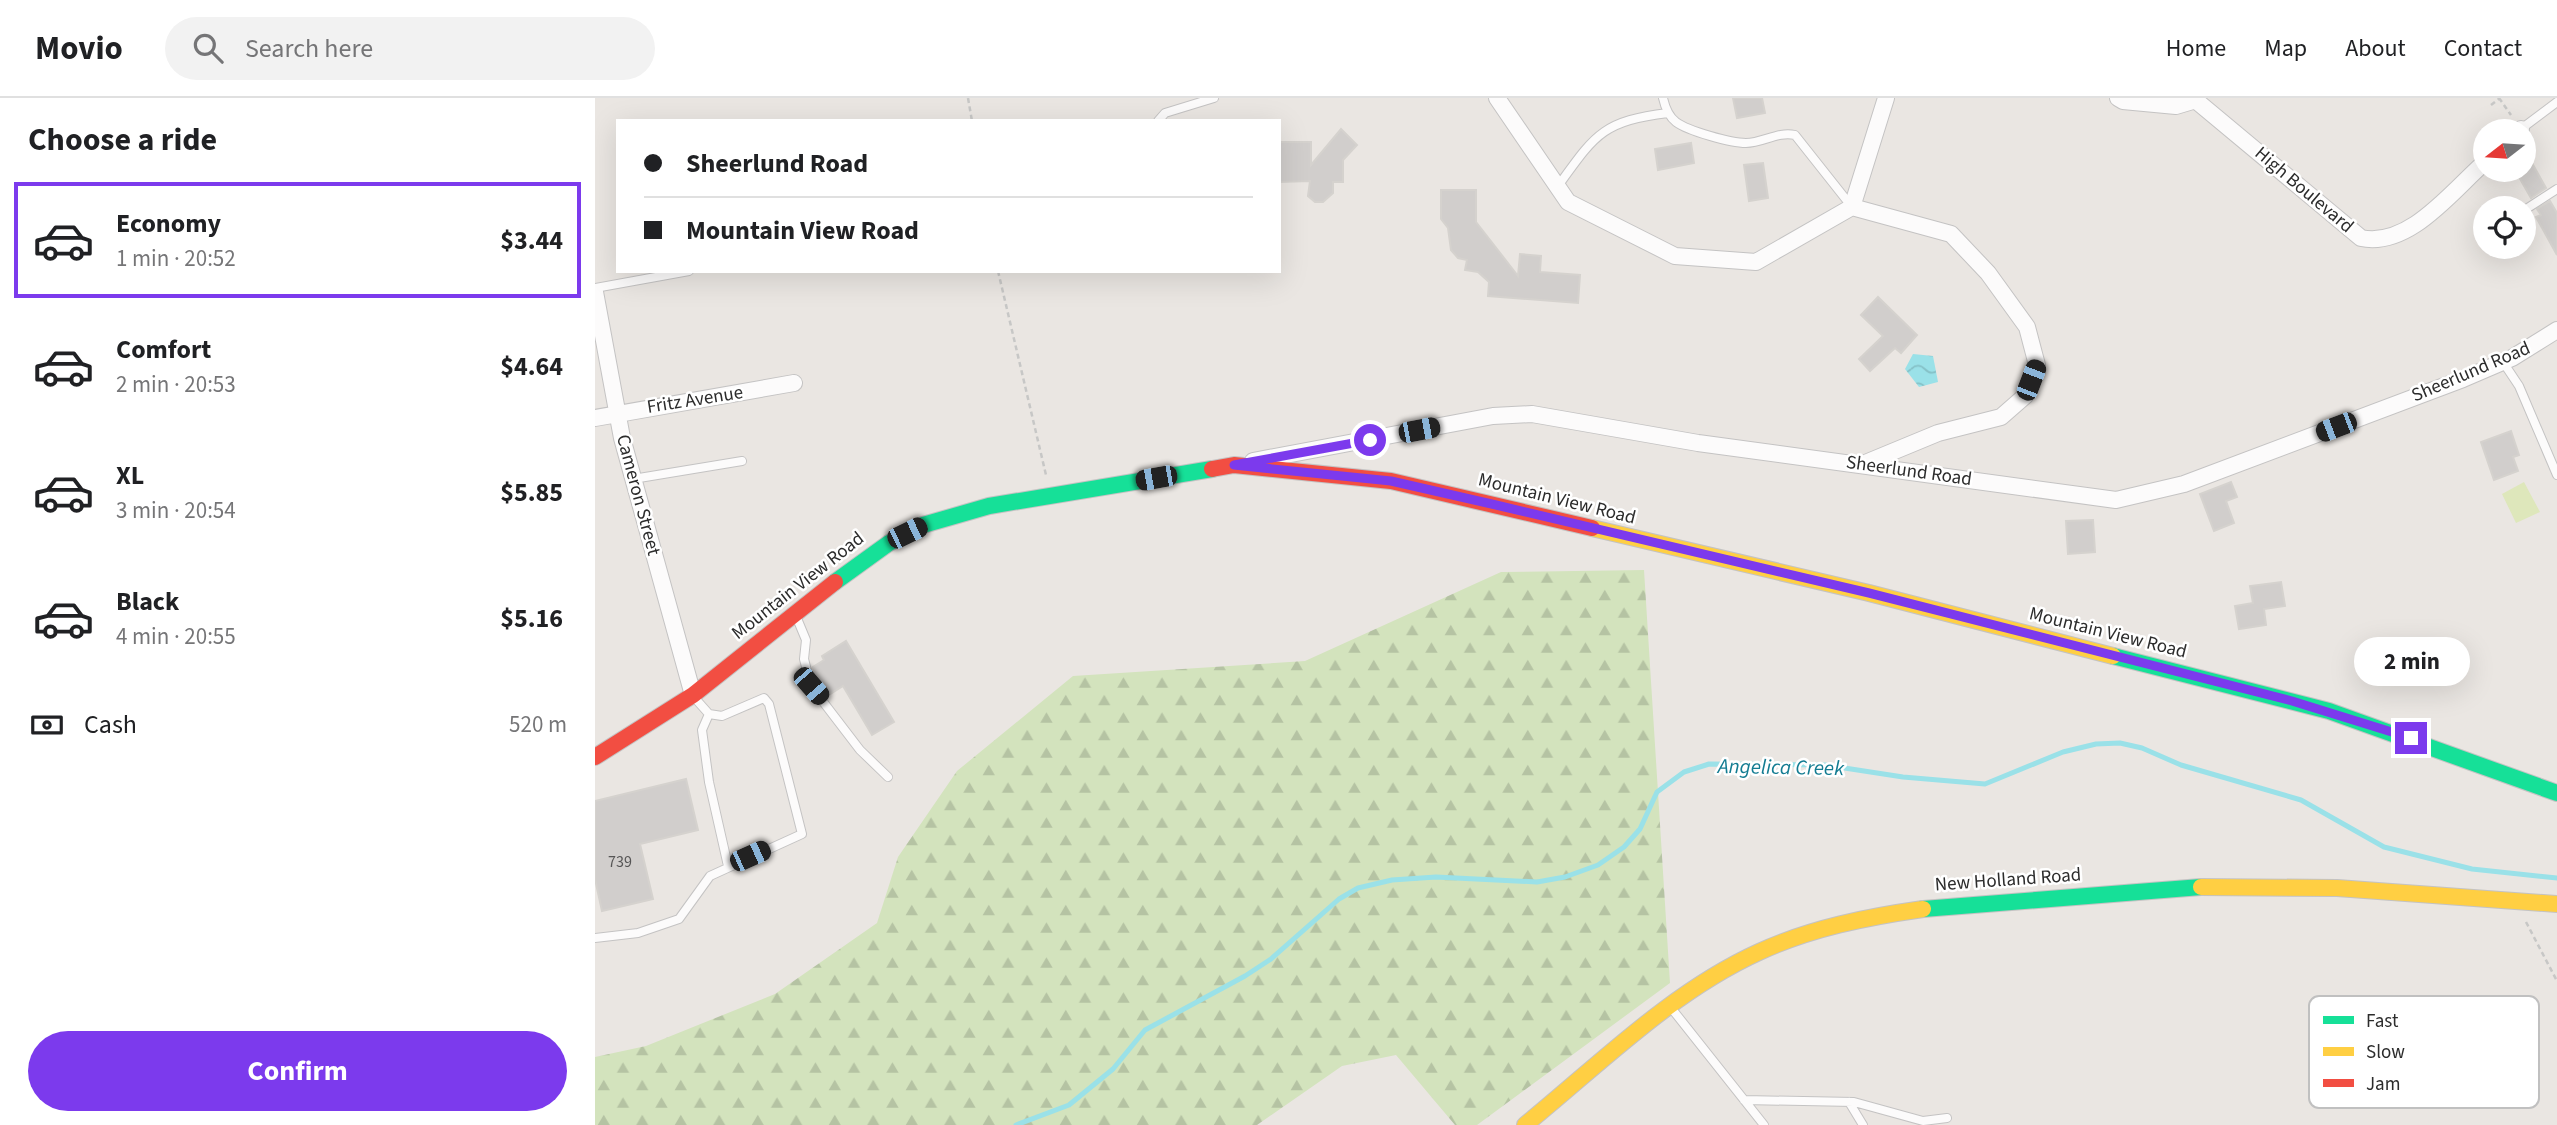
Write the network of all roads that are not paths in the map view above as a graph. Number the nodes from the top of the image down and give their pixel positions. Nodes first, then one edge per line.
1 (1214, 98) edge
2 (1496, 98) edge
3 (1663, 98) edge
4 (1886, 98) edge
5 (2119, 98) edge
6 (2195, 99) edge
7 (2557, 102) edge
8 (1668, 113) junction
9 (1160, 119) edge
10 (2535, 119) edge
11 (2473, 173) edge
12 (1558, 186) junction
13 (2557, 189) edge
14 (2536, 203) edge
15 (1852, 207) junction
16 (679, 273) edge
17 (595, 290) edge
18 (2557, 330) edge
19 (2503, 362) junction
20 (794, 383) dead end
21 (618, 413) junction
22 (595, 418) edge
23 (742, 461) dead end
24 (1862, 464) junction
25 (1234, 465) junction
26 (2557, 475) edge
27 (633, 479) junction
28 (795, 614) junction
29 (693, 695) junction
30 (709, 714) junction
31 (595, 758) edge
32 (888, 777) dead end
33 (2557, 793) edge
34 (728, 866) junction
35 (2554, 904) edge
36 (595, 938) edge
37 (1670, 1006) junction
38 (1744, 1100) junction
39 (1849, 1102) junction
40 (1947, 1118) dead end
41 (1525, 1125) edge
42 (1764, 1125) edge
43 (1863, 1125) edge

1 - 9 lane
2 - 12 street
3 - 8 lane
4 - 15 street
5 - 6 street
6 - 11 street, High Boulevard
7 - 10 lane
8 - 12 lane
8 - 15 lane
12 - 15 street
13 - 14 lane
15 - 24 street
16 - 17 lane
17 - 21 street, Cameron Street
18 - 19 street, Sheerlund Road
19 - 24 street, Sheerlund Road
19 - 26 lane
20 - 21 street, Fritz Avenue
21 - 22 street, Fritz Avenue
21 - 27 street, Cameron Street
23 - 27 lane
24 - 25 street, Sheerlund Road
25 - 28 street, Mountain View Road
25 - 33 street, Mountain View Road
27 - 29 street, Cameron Street
28 - 29 street, Mountain View Road
28 - 32 lane
29 - 30 lane
29 - 31 street, Mountain View Road
30 - 34 lane
30 - 34 lane
34 - 36 lane
35 - 37 street, New Holland Road
37 - 38 lane
37 - 41 street, New Holland Road
38 - 39 lane
38 - 42 lane
39 - 40 lane
39 - 43 lane

